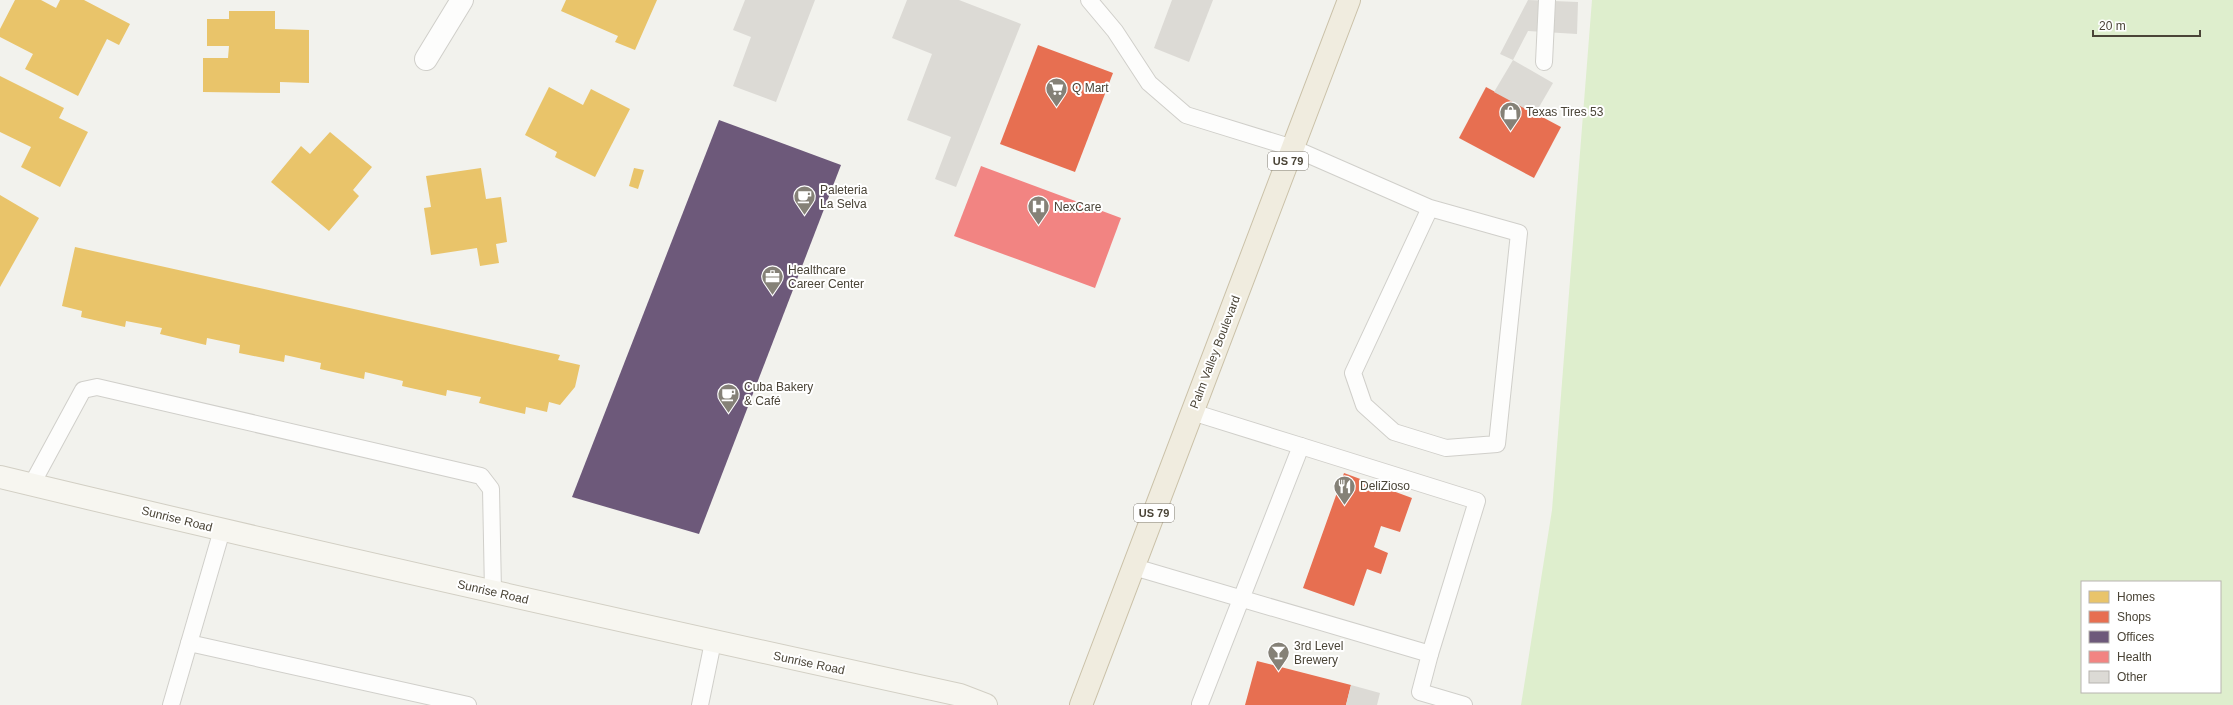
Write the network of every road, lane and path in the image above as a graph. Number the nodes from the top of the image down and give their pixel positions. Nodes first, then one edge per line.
1 (462, 0) edge
2 (1089, 0) edge
3 (1547, 0) edge
4 (1347, 1) edge
5 (426, 59) dead end
6 (1544, 62) dead end
7 (1293, 148) junction
8 (1430, 208) junction
9 (1192, 412) junction
10 (1301, 446) junction
11 (0, 477) edge
12 (32, 484) junction
13 (222, 530) junction
14 (1134, 567) junction
15 (493, 592) junction
16 (1242, 599) junction
17 (713, 642) junction
18 (189, 643) junction
19 (1430, 654) junction
20 (1200, 704) edge
21 (171, 705) edge
22 (468, 705) edge
23 (700, 705) edge
24 (986, 705) edge
25 (1081, 705) edge
26 (1464, 705) edge

1 - 5 street
2 - 7 lane
3 - 6 lane
4 - 7 highway, Palm Valley Boulevard / US 79
7 - 8 lane
7 - 9 highway, Palm Valley Boulevard / US 79
8 - 8 lane
9 - 10 lane
9 - 14 highway, Palm Valley Boulevard / US 79
10 - 16 lane
10 - 19 lane
11 - 12 main road, Sunrise Road
12 - 13 main road, Sunrise Road
12 - 15 lane
13 - 15 main road, Sunrise Road
13 - 18 lane
14 - 16 lane
14 - 25 highway, Palm Valley Boulevard / US 79
15 - 17 main road, Sunrise Road
16 - 19 lane
16 - 20 lane
17 - 23 lane
17 - 24 main road, Sunrise Road
18 - 21 lane
18 - 22 lane
19 - 26 lane

